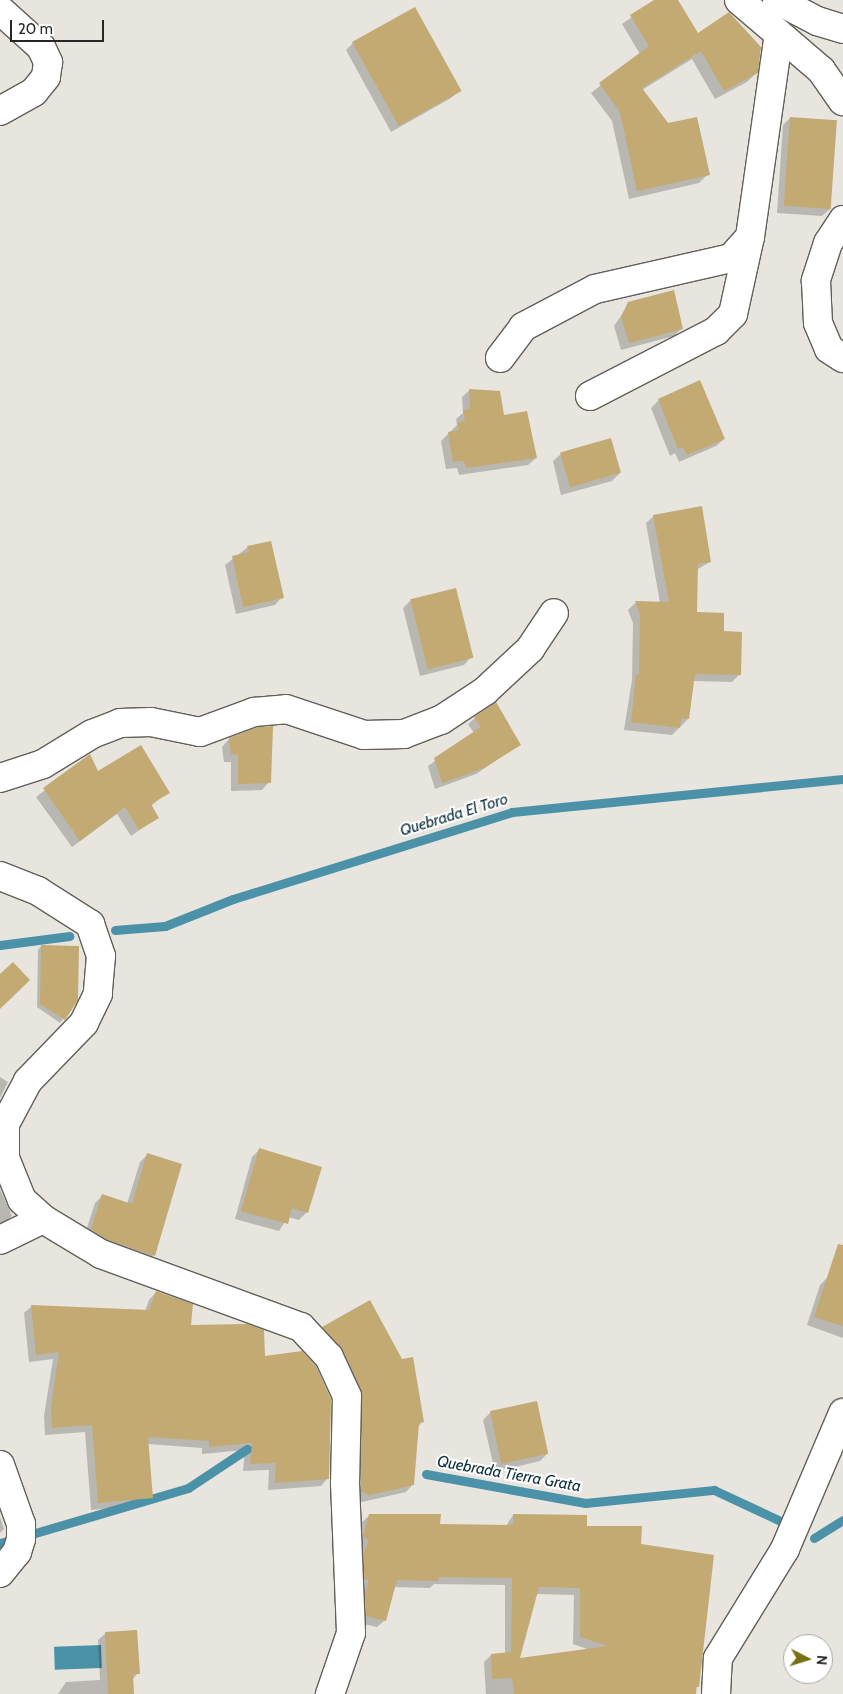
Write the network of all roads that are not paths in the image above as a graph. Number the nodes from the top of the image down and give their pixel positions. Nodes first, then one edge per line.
1 (739, 0) edge
2 (777, 0) edge
3 (0, 10) edge
4 (843, 29) edge
5 (779, 34) junction
6 (843, 101) edge
7 (0, 111) edge
8 (843, 220) edge
9 (750, 238) junction
10 (500, 358) dead end
11 (843, 358) edge
12 (590, 396) dead end
13 (554, 613) dead end
14 (0, 778) edge
15 (0, 876) edge
16 (43, 1219) junction
17 (0, 1240) edge
18 (843, 1413) edge
19 (0, 1465) edge
20 (0, 1573) edge
21 (330, 1694) edge
22 (716, 1694) edge

1 - 5 street
2 - 4 street
3 - 7 street
5 - 6 street
5 - 9 street
8 - 11 street
9 - 10 street
9 - 12 street
13 - 14 street
15 - 16 street
16 - 17 street
16 - 21 street
18 - 22 street
19 - 20 street

